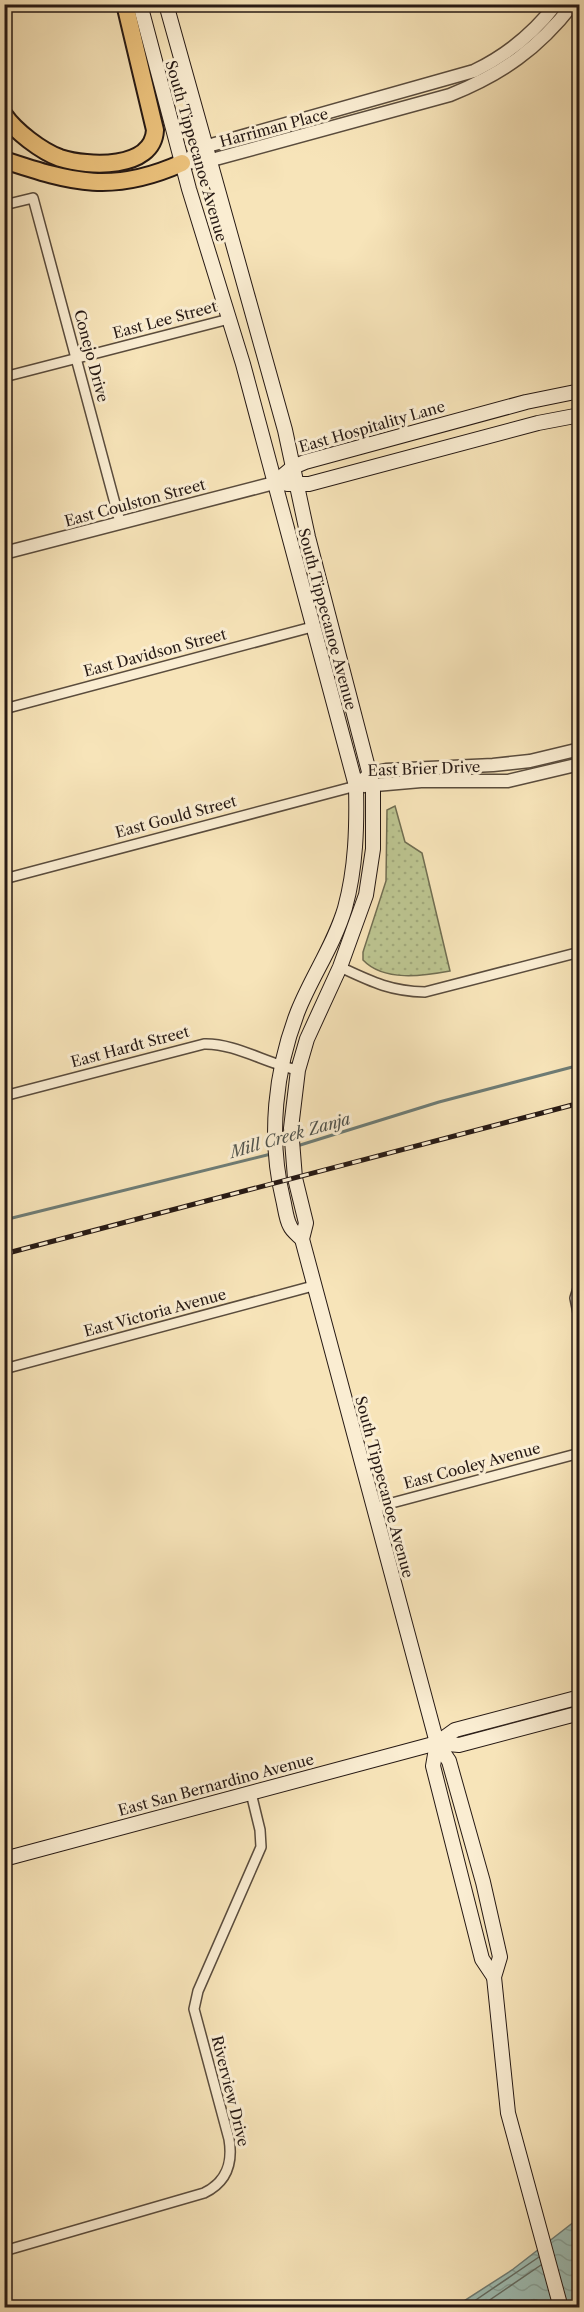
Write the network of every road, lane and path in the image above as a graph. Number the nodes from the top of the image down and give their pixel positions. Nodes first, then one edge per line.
1 (125, 4) edge
2 (140, 4) edge
3 (166, 4) edge
4 (556, 4) edge
5 (573, 4) edge
6 (4, 115) edge
7 (204, 147) junction
8 (4, 160) edge
9 (208, 161) junction
10 (182, 163) junction
11 (4, 205) edge
12 (229, 319) junction
13 (258, 334) junction
14 (76, 359) junction
15 (4, 377) edge
16 (579, 391) edge
17 (579, 415) edge
18 (293, 467) junction
19 (274, 483) junction
20 (296, 484) junction
21 (120, 522) junction
22 (4, 553) edge
23 (312, 627) junction
24 (4, 709) edge
25 (579, 749) edge
26 (579, 764) edge
27 (370, 773) junction
28 (356, 786) junction
29 (373, 787) junction
30 (4, 879) edge
31 (579, 952) edge
32 (324, 961) junction
33 (340, 967) junction
34 (282, 1067) junction
35 (298, 1070) junction
36 (4, 1096) edge
37 (302, 1239) junction
38 (579, 1282) edge
39 (313, 1286) junction
40 (579, 1323) edge
41 (4, 1369) edge
42 (579, 1453) edge
43 (373, 1508) junction
44 (579, 1697) edge
45 (579, 1713) edge
46 (437, 1743) junction
47 (251, 1793) junction
48 (4, 1859) edge
49 (4, 2251) edge
50 (561, 2307) edge

1 - 6 highway
2 - 10 main road, South Tippecanoe Avenue
3 - 7 main road, South Tippecanoe Avenue
4 - 7 street, Harriman Place
5 - 9 street, Harriman Place
7 - 9 main road, South Tippecanoe Avenue
7 - 10 street, Harriman Place
8 - 10 highway
9 - 10 street, Harriman Place
9 - 13 main road, South Tippecanoe Avenue
10 - 12 main road, South Tippecanoe Avenue
11 - 14 street, Conejo Drive
12 - 13 main road
12 - 14 street, East Lee Street
12 - 19 main road, South Tippecanoe Avenue
13 - 18 main road, South Tippecanoe Avenue
14 - 15 street, East Lee Street
14 - 21 street, Conejo Drive
16 - 18 main road, East Hospitality Lane
17 - 20 main road
18 - 19 main road, East Hospitality Lane
18 - 20 main road, South Tippecanoe Avenue
19 - 20 main road
19 - 21 street, East Coulston Street
19 - 23 main road, South Tippecanoe Avenue
20 - 27 main road, South Tippecanoe Avenue
21 - 22 street, East Coulston Street
23 - 24 street, East Davidson Street
23 - 28 main road, South Tippecanoe Avenue
25 - 27 street, East Brier Drive
26 - 29 street, East Brier Drive
27 - 28 street, East Brier Drive
27 - 29 main road, South Tippecanoe Avenue
28 - 29 street, East Brier Drive
28 - 30 street, East Gould Street
28 - 32 main road, South Tippecanoe Avenue
29 - 33 main road, South Tippecanoe Avenue
31 - 33 street
32 - 33 main road
32 - 34 main road, South Tippecanoe Avenue
33 - 35 main road, South Tippecanoe Avenue
34 - 35 street, East Hardt Street
34 - 36 street, East Hardt Street
34 - 37 main road, South Tippecanoe Avenue
35 - 37 main road, South Tippecanoe Avenue
37 - 39 main road, South Tippecanoe Avenue
38 - 40 street
39 - 41 street, East Victoria Avenue
39 - 43 main road, South Tippecanoe Avenue
42 - 43 street, East Cooley Avenue
43 - 46 main road, South Tippecanoe Avenue
44 - 46 main road
45 - 46 main road
46 - 47 main road, East San Bernardino Avenue
46 - 50 main road, South Tippecanoe Avenue
47 - 48 main road, East San Bernardino Avenue
47 - 49 street, Riverview Drive

